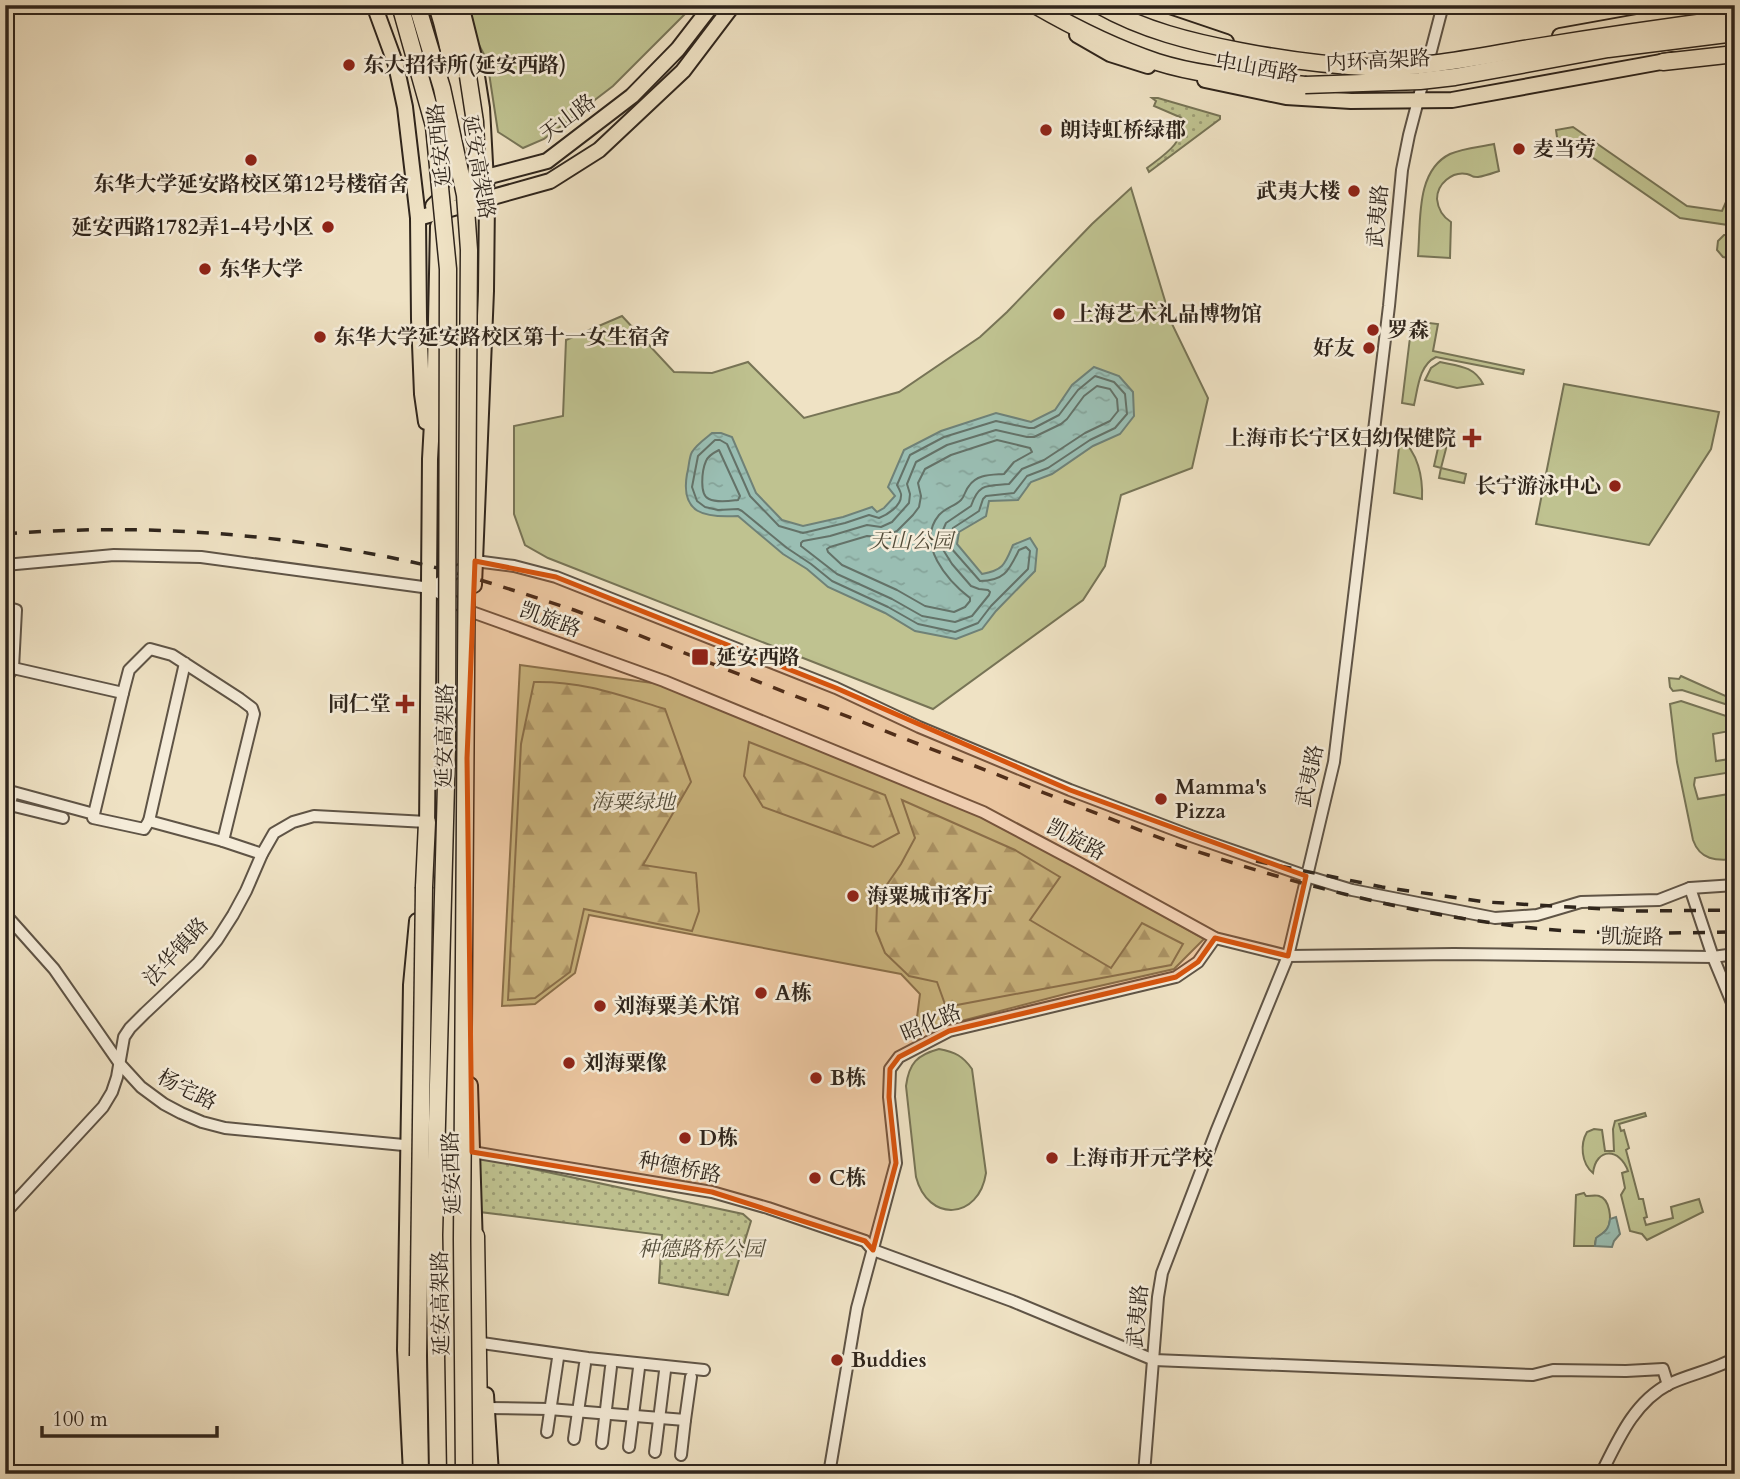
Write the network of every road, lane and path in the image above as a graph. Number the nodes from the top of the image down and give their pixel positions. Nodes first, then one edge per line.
1 (374, 5) edge
2 (401, 5) edge
3 (417, 5) edge
4 (436, 5) edge
5 (449, 5) edge
6 (461, 5) edge
7 (712, 5) edge
8 (733, 5) edge
9 (1099, 5) edge
10 (1126, 5) edge
11 (1443, 5) edge
12 (1714, 5) edge
13 (1033, 6) edge
14 (1735, 7) edge
15 (1660, 18) junction
16 (1735, 18) edge
17 (1735, 33) edge
18 (1735, 47) edge
19 (1735, 54) edge
20 (1663, 62) junction
21 (1427, 64) junction
22 (1418, 101) junction
23 (486, 177) junction
24 (466, 187) junction
25 (487, 200) junction
26 (467, 205) junction
27 (438, 207) junction
28 (418, 218) junction
29 (470, 250) junction
30 (430, 458) junction
31 (476, 492) junction
32 (475, 561) junction
33 (5, 565) edge
34 (430, 588) junction
35 (5, 607) edge
36 (472, 612) junction
37 (184, 663) junction
38 (13, 668) junction
39 (5, 680) edge
40 (123, 693) junction
41 (427, 758) junction
42 (467, 758) junction
43 (10, 805) junction
44 (94, 814) junction
45 (63, 818) dead end
46 (149, 821) junction
47 (5, 822) edge
48 (427, 822) junction
49 (223, 841) junction
50 (262, 854) junction
51 (1306, 876) junction
52 (1735, 885) edge
53 (1690, 888) junction
54 (5, 914) edge
55 (1215, 938) junction
56 (1735, 947) edge
57 (1711, 954) junction
58 (1288, 956) junction
59 (1735, 956) edge
60 (1735, 1010) edge
61 (120, 1064) junction
62 (408, 1146) junction
63 (435, 1148) junction
64 (472, 1152) junction
65 (5, 1213) edge
66 (476, 1236) junction
67 (873, 1250) junction
68 (482, 1343) junction
69 (558, 1358) dead end
70 (1735, 1358) edge
71 (1154, 1360) junction
72 (585, 1364) dead end
73 (611, 1367) dead end
74 (639, 1368) dead end
75 (704, 1370) dead end
76 (665, 1371) dead end
77 (691, 1377) dead end
78 (1668, 1385) junction
79 (551, 1409) junction
80 (578, 1412) junction
81 (483, 1414) junction
82 (605, 1414) junction
83 (634, 1416) junction
84 (659, 1418) junction
85 (685, 1420) junction
86 (547, 1432) dead end
87 (574, 1439) dead end
88 (602, 1443) dead end
89 (629, 1447) dead end
90 (655, 1452) dead end
91 (681, 1455) dead end
92 (411, 1474) edge
93 (419, 1474) edge
94 (431, 1474) edge
95 (438, 1474) edge
96 (464, 1474) edge
97 (472, 1474) edge
98 (480, 1474) edge
99 (491, 1474) edge
100 (829, 1474) edge
101 (1144, 1474) edge
102 (1601, 1474) edge

1 - 28 main road, 延安西路
2 - 27 main road, 延安西路
2 - 95 highway, 延安高架路, bridge
3 - 29 highway, 延安高架路, bridge
4 - 24 main road, 延安西路
5 - 29 highway, bridge
6 - 23 main road, 延安西路
7 - 23 main road, 天山路
8 - 25 main road
9 - 16 highway, 内环高架路, bridge
10 - 21 main road, 中山西路
11 - 21 street, 武夷路
12 - 15 highway
13 - 17 highway, 内环高架路, bridge
13 - 22 main road, 中山西路
14 - 15 main road, 中山西路
15 - 21 main road, 中山西路
18 - 20 main road, 中山西路
19 - 20 highway
20 - 22 main road, 中山西路
21 - 22 street, 武夷路
22 - 51 street, 武夷路
23 - 24 main road, 天山路
23 - 25 main road, 延安西路
24 - 26 main road, 延安西路
24 - 27 main road, 天山路
25 - 26 main road
25 - 31 main road, 延安西路
26 - 27 main road
26 - 31 main road, 延安西路
27 - 28 main road, 天山路
27 - 30 main road, 延安西路
28 - 30 main road, 延安西路
29 - 96 highway, 延安高架路, bridge
30 - 34 main road, 延安西路
31 - 32 main road, 延安西路
32 - 34 street
32 - 36 main road, 延安西路
32 - 51 street, 凯旋路
33 - 34 street, 凯旋路
34 - 36 street, 凯旋路
34 - 41 main road, 延安西路
35 - 38 street
36 - 42 main road, 延安西路
36 - 55 street, 凯旋路
37 - 40 street
37 - 46 street
37 - 49 street
38 - 39 street
38 - 40 street
40 - 44 street
41 - 42 main road
41 - 48 main road, 延安西路
42 - 64 main road, 延安西路
43 - 44 street
43 - 45 street
43 - 47 street
44 - 46 street
46 - 49 street
48 - 50 street, 法华镇路
48 - 62 main road, 延安西路
48 - 63 main road, 延安西路
48 - 93 highway, bridge
49 - 50 street
50 - 61 street, 法华镇路
51 - 53 street, 凯旋路
51 - 58 street, 武夷路
52 - 53 street, 凯旋路
53 - 57 street
54 - 61 street, 杨宅路
55 - 58 street, 凯旋路
55 - 67 street, 昭化路
56 - 57 street
57 - 58 street, 凯旋路
57 - 59 street
57 - 60 street
58 - 71 street, 武夷路
61 - 62 street, 杨宅路
61 - 65 street, 法华镇路
62 - 63 street, 杨宅路
62 - 92 main road, 延安西路
63 - 94 main road, 延安西路
64 - 66 main road, 延安西路
64 - 67 street, 种德桥路
66 - 68 main road
66 - 81 highway
66 - 97 main road, 延安西路
67 - 71 street, 种德桥路
67 - 100 street, 昭化路
68 - 75 street
68 - 81 main road
69 - 79 street
70 - 78 street
71 - 78 street
71 - 101 street, 武夷路
72 - 80 street
73 - 82 street
74 - 83 street
76 - 84 street
77 - 85 street
78 - 102 street
79 - 80 street
79 - 81 street
79 - 86 street
80 - 82 street
80 - 87 street
81 - 98 highway
81 - 99 main road
82 - 83 street
82 - 88 street
83 - 84 street
83 - 89 street
84 - 85 street
84 - 90 street
85 - 91 street

